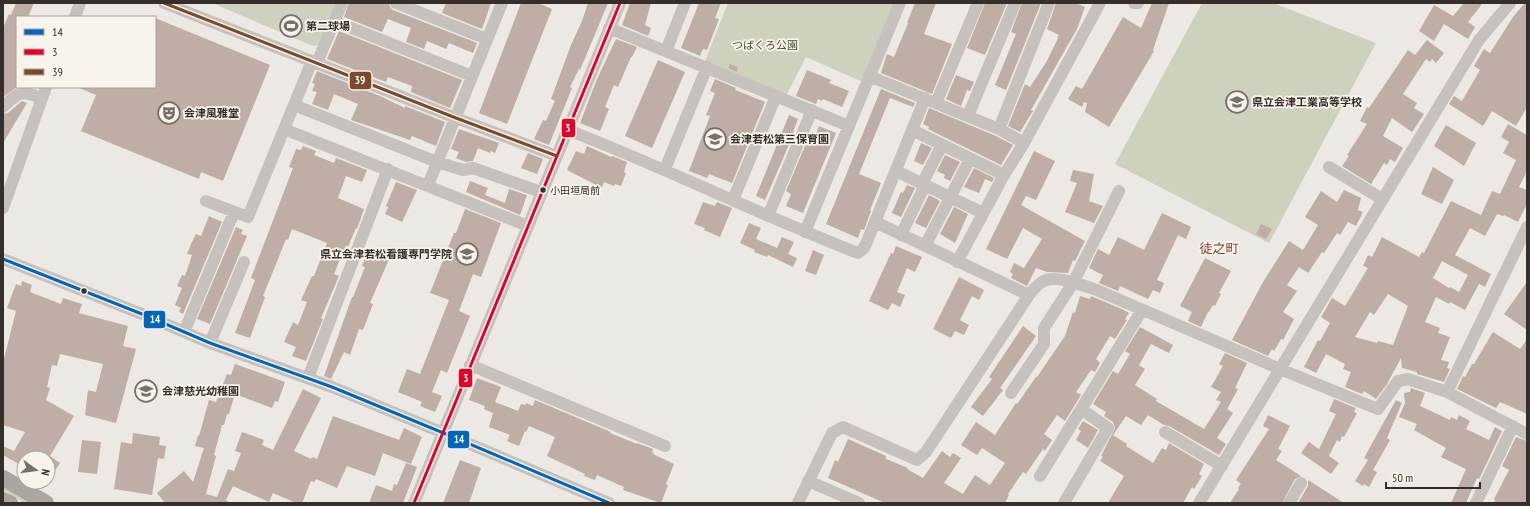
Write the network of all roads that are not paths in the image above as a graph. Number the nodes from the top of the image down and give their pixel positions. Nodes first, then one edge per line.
1 (80, 3) edge
2 (164, 3) edge
3 (342, 3) edge
4 (396, 3) edge
5 (502, 3) edge
6 (620, 3) edge
7 (685, 3) edge
8 (900, 3) edge
9 (978, 3) edge
10 (1015, 3) edge
11 (1049, 3) edge
12 (1134, 3) edge
13 (1138, 3) edge
14 (1510, 3) edge
15 (1098, 4) edge
16 (75, 16) edge
17 (334, 21) junction
18 (609, 28) junction
19 (487, 39) junction
20 (666, 51) junction
21 (314, 62) junction
22 (707, 67) junction
23 (472, 76) junction
24 (869, 76) junction
25 (44, 93) edge
26 (776, 96) junction
27 (925, 98) junction
28 (936, 103) junction
29 (294, 105) junction
30 (3, 107) edge
31 (812, 110) junction
32 (968, 116) junction
33 (456, 118) junction
34 (849, 126) junction
35 (284, 129) junction
36 (999, 129) junction
37 (568, 130) junction
38 (912, 130) junction
39 (1024, 143) junction
40 (942, 145) junction
41 (557, 156) junction
42 (970, 158) junction
43 (437, 162) junction
44 (1329, 167) dead end
45 (388, 169) junction
46 (665, 169) junction
47 (896, 171) junction
48 (1004, 175) junction
49 (923, 184) junction
50 (428, 185) junction
51 (1119, 191) dead end
52 (541, 194) junction
53 (950, 197) junction
54 (733, 200) junction
55 (1382, 200) junction
56 (206, 201) dead end
57 (3, 208) edge
58 (234, 212) junction
59 (983, 213) junction
60 (768, 216) junction
61 (875, 222) junction
62 (528, 226) junction
63 (1527, 227) edge
64 (805, 232) junction
65 (901, 235) junction
66 (925, 246) junction
67 (3, 259) edge
68 (244, 262) dead end
69 (957, 262) junction
70 (1073, 283) junction
71 (1029, 295) junction
72 (1142, 310) junction
73 (184, 332) junction
74 (210, 343) junction
75 (470, 365) junction
76 (1280, 369) junction
77 (308, 378) junction
78 (1447, 392) junction
79 (1011, 394) dead end
80 (1081, 409) junction
81 (1513, 426) junction
82 (442, 432) junction
83 (1165, 432) dead end
84 (1527, 434) edge
85 (665, 446) dead end
86 (1222, 466) junction
87 (1040, 476) dead end
88 (3, 478) edge
89 (808, 481) junction
90 (1301, 483) dead end
91 (3, 500) edge
92 (10, 503) edge
93 (46, 503) edge
94 (414, 503) edge
95 (609, 503) edge
96 (798, 503) edge
97 (859, 503) edge
98 (1064, 503) edge
99 (1199, 503) edge
100 (1289, 503) edge
101 (1476, 503) edge

1 - 16 street
2 - 21 street
3 - 17 street
4 - 19 street
5 - 19 street
6 - 18 street
7 - 20 street
8 - 24 street
9 - 28 street
10 - 32 street
11 - 36 street
12 - 13 street
14 - 55 street
15 - 39 street
17 - 21 street
17 - 23 street
18 - 20 street
18 - 37 street
19 - 23 street
20 - 22 street
21 - 29 street
21 - 33 street
22 - 26 street
22 - 46 street
23 - 33 street
24 - 27 street
24 - 34 street
25 - 30 street
25 - 57 street
26 - 31 street
26 - 54 street
27 - 28 street
27 - 38 street
28 - 32 street
29 - 35 street
29 - 43 street
31 - 34 street
31 - 60 street
32 - 36 street
33 - 41 street
33 - 43 street
34 - 64 street
35 - 45 street
35 - 58 street
36 - 39 street
37 - 41 street
37 - 46 street
38 - 40 street
38 - 47 street
39 - 48 street
40 - 42 street
40 - 49 street
41 - 52 street
42 - 48 street
42 - 53 street
43 - 50 street
43 - 52 street
44 - 55 street
45 - 50 street
45 - 77 street
46 - 54 street
47 - 49 street
47 - 61 street
48 - 59 street
49 - 53 street
49 - 65 street
50 - 62 street
51 - 70 street
52 - 62 street
53 - 59 street
53 - 66 street
54 - 60 street
55 - 76 street
56 - 58 street
58 - 73 street
59 - 69 street
60 - 64 street
61 - 64 street
61 - 65 street
62 - 75 street
63 - 78 street
65 - 66 street
66 - 69 street
67 - 73 street
68 - 74 street
69 - 71 street
70 - 71 street
70 - 72 street
70 - 79 street
71 - 89 street
72 - 76 street
72 - 80 street
73 - 74 street
74 - 77 street
75 - 82 street
75 - 85 street
76 - 78 street
76 - 86 street
77 - 82 street
78 - 81 street
80 - 87 street
80 - 98 street
81 - 84 street
81 - 101 street
82 - 94 street
82 - 95 street
83 - 86 street
86 - 99 street
88 - 93 main road
89 - 96 street
89 - 97 street
90 - 100 street
91 - 92 main road

